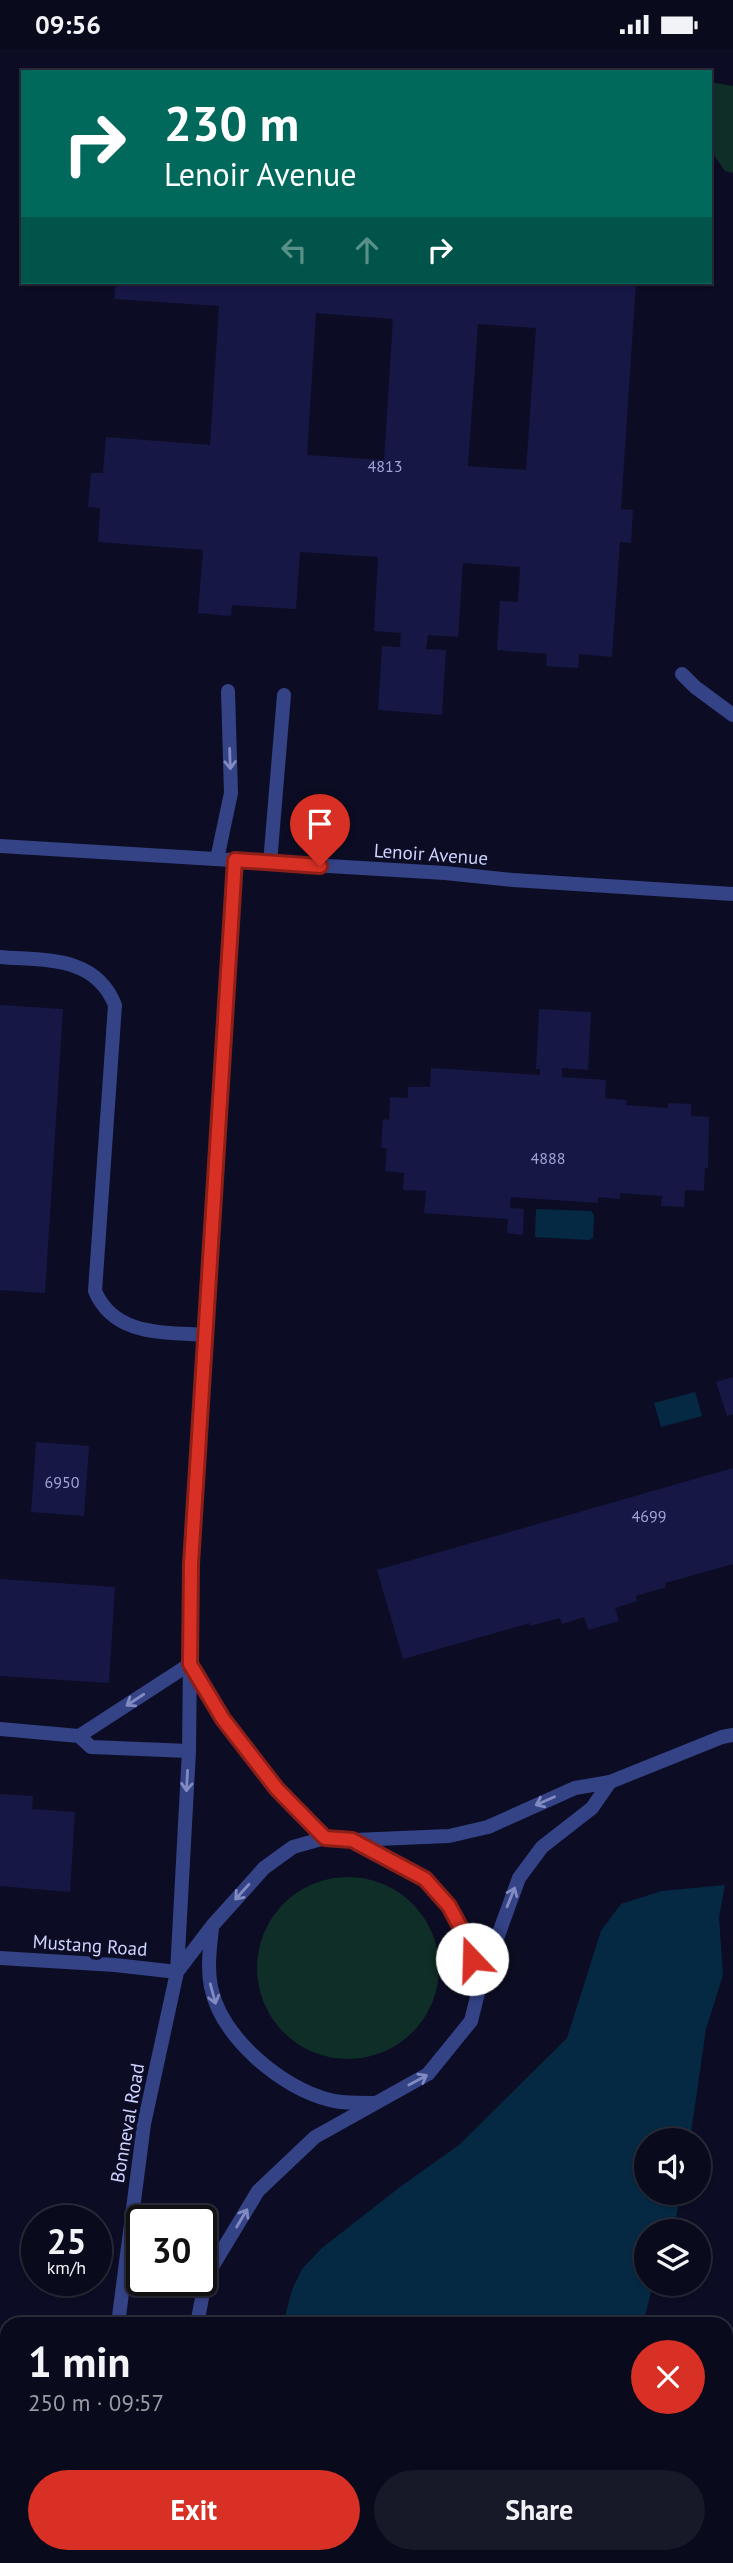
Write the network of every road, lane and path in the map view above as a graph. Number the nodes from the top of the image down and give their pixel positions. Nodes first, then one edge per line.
1 (682, 674) dead end
2 (228, 691) dead end
3 (284, 695) dead end
4 (733, 715) edge
5 (0, 846) edge
6 (218, 859) junction
7 (235, 860) junction
8 (270, 863) junction
9 (733, 894) edge
10 (0, 957) edge
11 (205, 1335) junction
12 (190, 1664) junction
13 (0, 1729) edge
14 (733, 1735) edge
15 (79, 1736) junction
16 (189, 1751) junction
17 (610, 1782) junction
18 (325, 1838) junction
19 (352, 1840) junction
20 (212, 1926) junction
21 (0, 1958) edge
22 (177, 1972) junction
23 (480, 1985) junction
24 (374, 2103) junction
25 (119, 2317) edge
26 (198, 2317) edge

1 - 4 street
2 -> 6 street
3 - 8 street
5 - 6 street, Lenoir Avenue
6 - 7 street, Lenoir Avenue
7 - 8 street, Lenoir Avenue
7 - 11 street, Bonneval Road
8 - 9 street, Lenoir Avenue
10 - 11 street
11 - 12 street, Bonneval Road
12 -> 15 street
12 - 16 street, Bonneval Road
12 - 18 street
13 - 15 street
14 - 17 street
15 - 16 street
16 -> 22 street, Bonneval Road
17 -> 19 street
23 -> 17 street
18 - 19 street, Bonneval Road
18 -> 20 street, Bonneval Road
19 - 23 street, Bonneval Road
20 - 22 street, Bonneval Road
20 -> 24 street
21 - 22 street, Mustang Road
22 - 25 street, Bonneval Road
24 -> 23 street
26 -> 24 street

